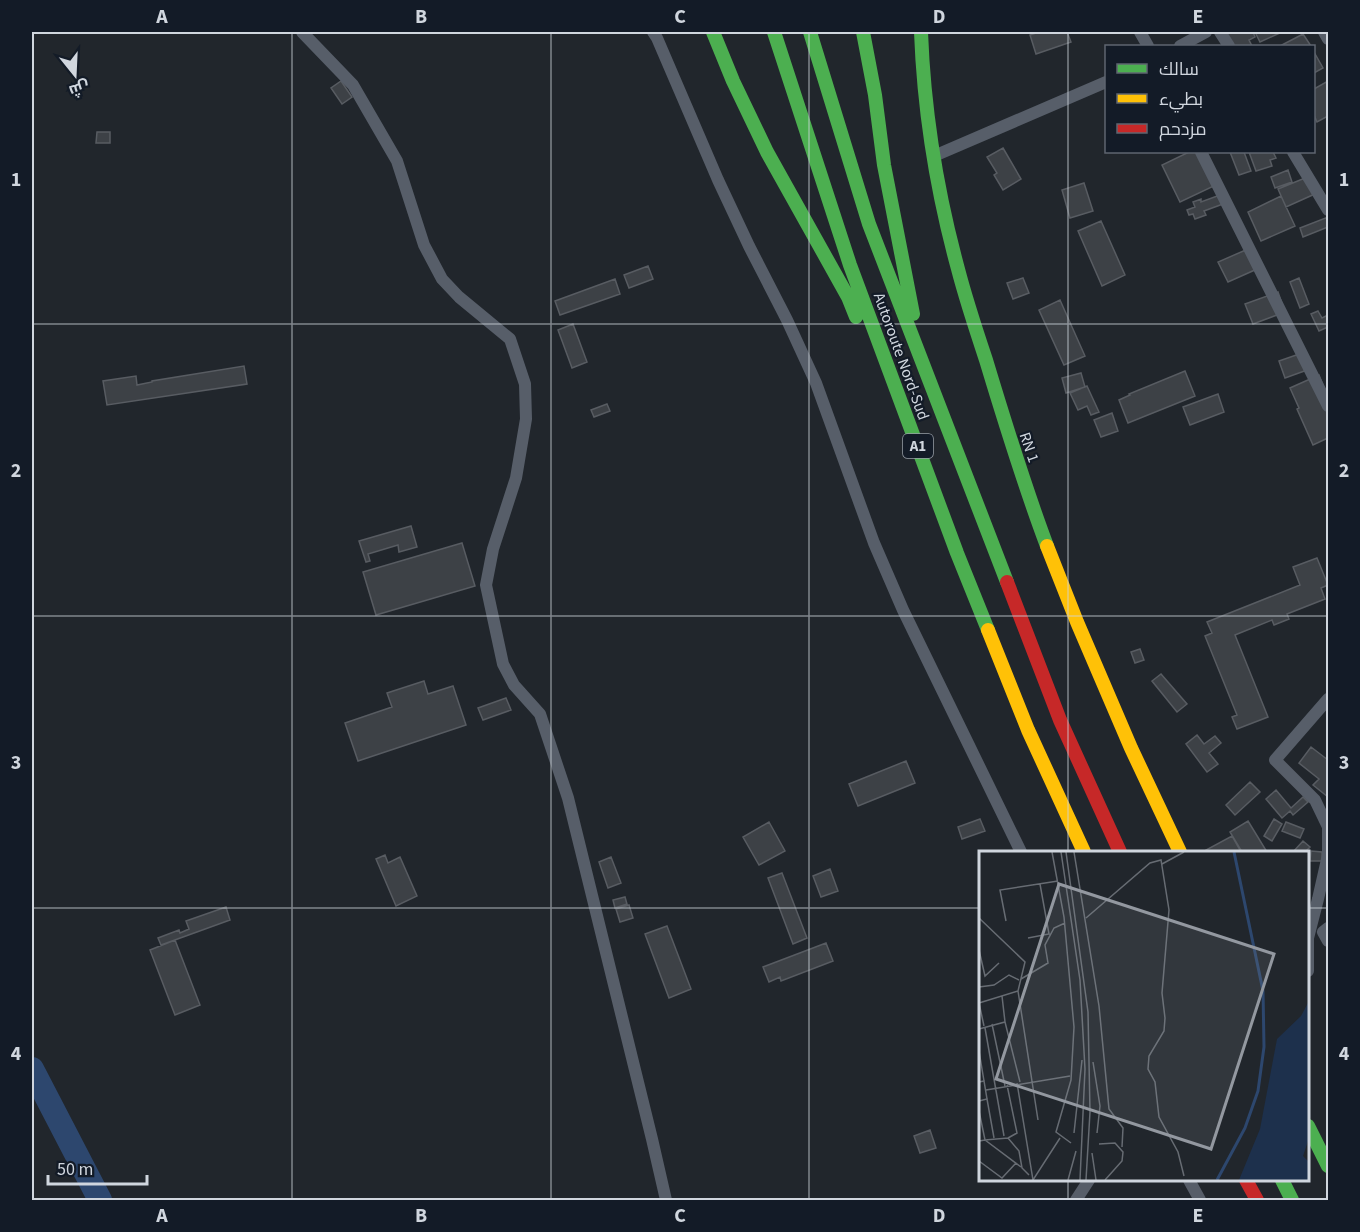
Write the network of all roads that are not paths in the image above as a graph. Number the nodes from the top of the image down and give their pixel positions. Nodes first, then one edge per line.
1 (302, 32) edge
2 (653, 32) edge
3 (712, 32) edge
4 (774, 32) edge
5 (810, 32) edge
6 (863, 32) edge
7 (921, 32) edge
8 (1206, 32) edge
9 (1220, 32) edge
10 (1324, 32) edge
11 (1329, 39) edge
12 (1182, 45) edge
13 (1228, 45) edge
14 (1105, 82) edge
15 (1202, 153) edge
16 (1294, 153) edge
17 (934, 156) junction
18 (1329, 210) edge
19 (922, 362) junction
20 (893, 378) junction
21 (1329, 406) edge
22 (1329, 699) edge
23 (1021, 851) edge
24 (1084, 851) edge
25 (1120, 851) edge
26 (1180, 851) edge
27 (1329, 928) edge
28 (1309, 934) edge
29 (1329, 941) edge
30 (1309, 1128) edge
31 (1329, 1166) edge
32 (1088, 1181) edge
33 (1190, 1181) edge
34 (1247, 1181) edge
35 (1283, 1181) edge
36 (666, 1200) edge
37 (1076, 1200) edge
38 (1200, 1200) edge
39 (1257, 1200) edge
40 (1292, 1200) edge

1 - 36 street
2 - 23 street
3 - 20 main road
4 - 20 main road, Autoroute Nord-Sud / A1
5 - 19 main road, Autoroute Nord-Sud / A1
6 - 19 main road
7 - 17 main road, RN 1
8 - 12 street
9 - 13 street
10 - 11 street
14 - 17 street
15 - 21 street
16 - 18 street
17 - 26 main road, RN 1
19 - 25 main road, Autoroute Nord-Sud / A1
20 - 24 main road, Autoroute Nord-Sud / A1
22 - 28 street
27 - 29 street
30 - 31 main road
32 - 37 street
33 - 38 street
34 - 39 main road
35 - 40 main road

